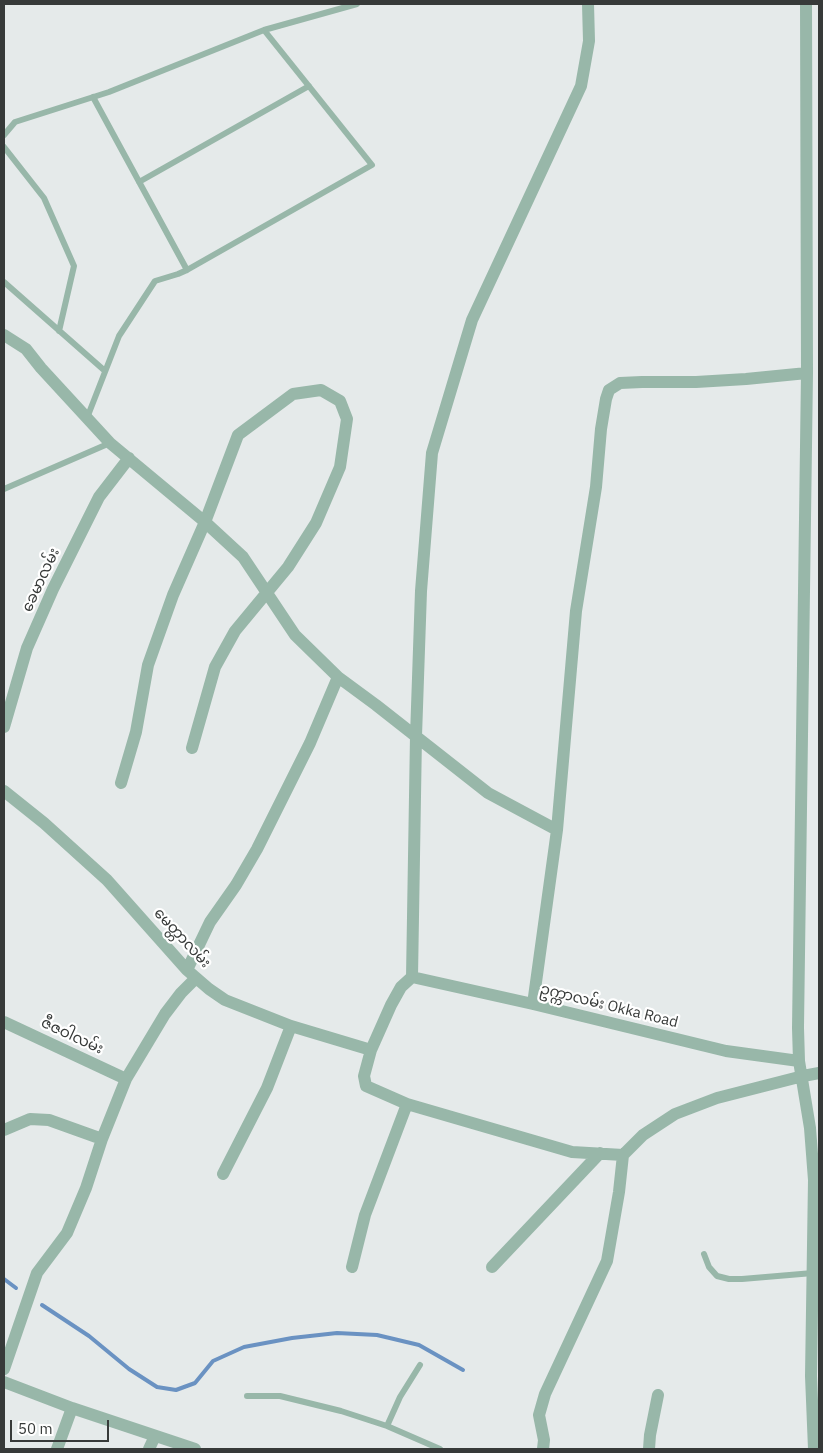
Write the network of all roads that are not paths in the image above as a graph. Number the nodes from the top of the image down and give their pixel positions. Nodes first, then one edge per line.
1 (357, 4) edge
2 (588, 4) edge
3 (806, 4) edge
4 (264, 30) junction
5 (309, 86) junction
6 (93, 97) junction
7 (4, 135) edge
8 (4, 147) edge
9 (139, 182) junction
10 (187, 270) junction
11 (4, 282) edge
12 (59, 331) junction
13 (4, 335) edge
14 (105, 371) junction
15 (807, 373) junction
16 (87, 418) junction
17 (110, 443) junction
18 (129, 458) junction
19 (4, 489) edge
20 (205, 522) junction
21 (267, 592) junction
22 (338, 677) junction
23 (4, 727) edge
24 (416, 736) junction
25 (192, 748) dead end
26 (121, 783) dead end
27 (4, 791) edge
28 (557, 830) junction
29 (192, 974) junction
30 (412, 976) junction
31 (533, 1004) junction
32 (4, 1022) edge
33 (290, 1026) junction
34 (371, 1050) junction
35 (800, 1061) junction
36 (819, 1074) edge
37 (803, 1076) junction
38 (126, 1079) junction
39 (407, 1104) junction
40 (4, 1130) edge
41 (102, 1139) junction
42 (600, 1153) junction
43 (623, 1155) junction
44 (223, 1174) dead end
45 (704, 1254) dead end
46 (352, 1267) dead end
47 (492, 1267) dead end
48 (815, 1282) edge
49 (420, 1365) dead end
50 (4, 1369) edge
51 (815, 1377) edge
52 (4, 1382) edge
53 (658, 1395) dead end
54 (247, 1396) dead end
55 (72, 1408) junction
56 (387, 1426) junction
57 (155, 1436) junction
58 (57, 1449) edge
59 (149, 1449) edge
60 (195, 1449) edge
61 (440, 1449) edge
62 (544, 1449) edge
63 (649, 1449) edge
64 (814, 1449) edge

1 - 4 lane
2 - 24 street
3 - 15 street
4 - 5 lane
4 - 6 lane
5 - 9 lane
5 - 10 lane
6 - 7 lane
6 - 9 lane
8 - 12 lane
9 - 10 lane
10 - 14 lane
11 - 12 lane
12 - 14 lane
13 - 16 street
14 - 16 lane
15 - 28 street
15 - 35 street
16 - 17 street
17 - 18 street
17 - 19 lane
18 - 20 street
18 - 23 street, ခေမာလမ်း
20 - 21 street
20 - 21 street
20 - 26 street
21 - 22 street
21 - 25 street
22 - 24 street
22 - 29 street
24 - 28 street
24 - 30 street
27 - 29 street, မေတ္တာလမ်း
28 - 31 street
29 - 33 street, မေတ္တာလမ်း
29 - 38 street
30 - 31 street, ဥက္ကာလမ်း Okka Road
30 - 34 street
31 - 35 street, ဥက္ကာလမ်း Okka Road
32 - 38 street, ဇီဇဝါလမ်း
33 - 34 street, မေတ္တာလမ်း
33 - 44 street
34 - 39 street
35 - 37 street
36 - 37 street
37 - 43 street
37 - 48 street
38 - 41 street
39 - 42 street
39 - 46 street
40 - 41 street
41 - 50 street
42 - 43 street
42 - 47 street
43 - 62 street
45 - 48 lane
48 - 51 street
49 - 56 lane
51 - 64 street
52 - 55 street
53 - 63 street
54 - 56 lane
55 - 57 street
55 - 58 street
56 - 61 lane
57 - 59 street
57 - 60 street

